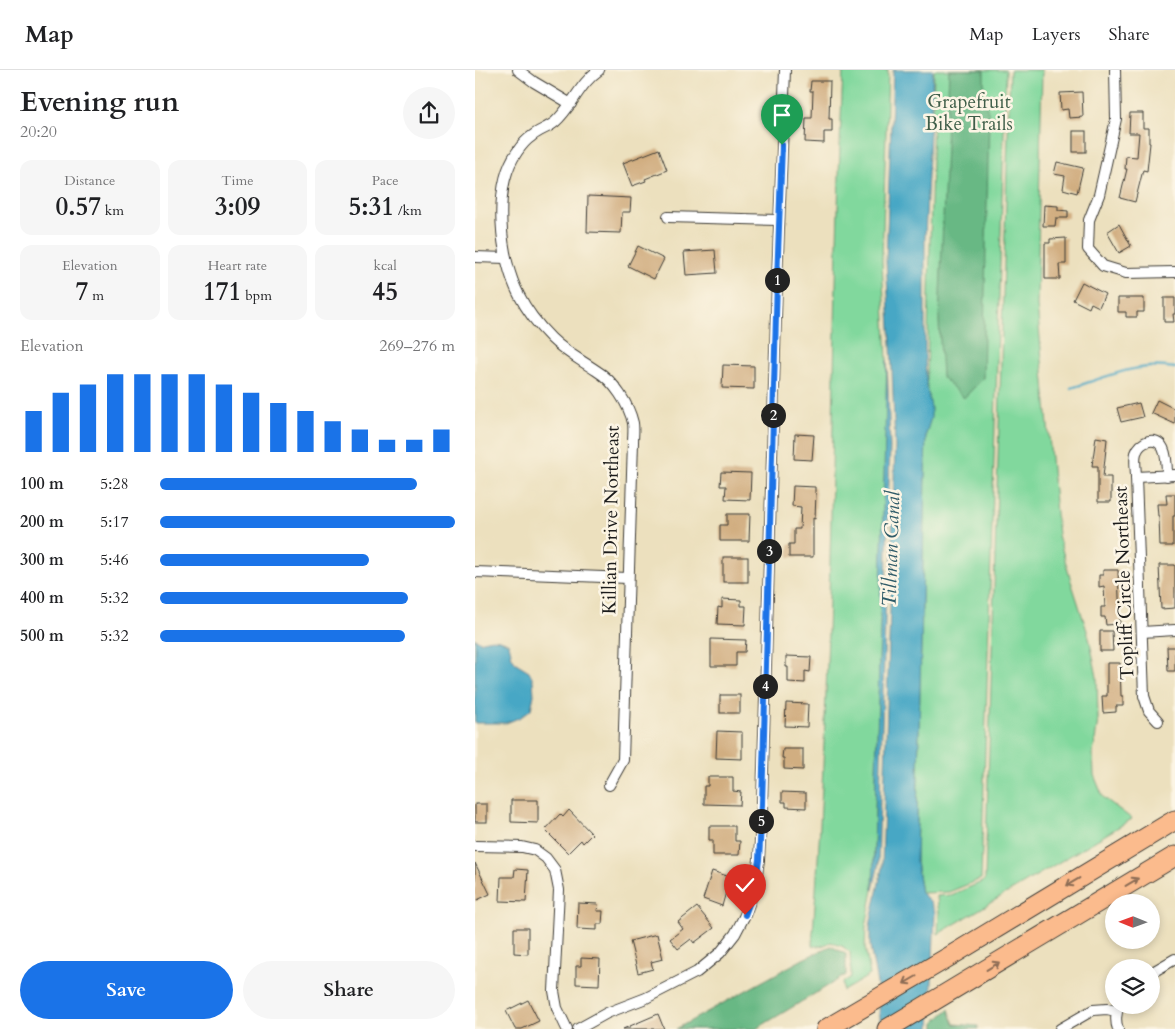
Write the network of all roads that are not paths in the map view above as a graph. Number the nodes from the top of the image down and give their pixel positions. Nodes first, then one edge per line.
1 (518, 70) edge
2 (599, 70) edge
3 (785, 70) edge
4 (1115, 70) edge
5 (571, 104) junction
6 (668, 217) dead end
7 (779, 220) junction
8 (475, 257) edge
9 (506, 258) junction
10 (1175, 272) edge
11 (1171, 476) edge
12 (1136, 477) junction
13 (475, 572) edge
14 (628, 578) junction
15 (1175, 630) edge
16 (1142, 632) junction
17 (1159, 721) dead end
18 (609, 785) dead end
19 (1175, 820) edge
20 (475, 846) edge
21 (1175, 856) edge
22 (1175, 959) edge
23 (1160, 968) edge
24 (1105, 1009) edge
25 (1118, 1014) edge
26 (567, 1029) edge
27 (578, 1029) edge
28 (826, 1029) edge
29 (887, 1029) edge
30 (1061, 1029) edge
31 (1118, 1029) edge

1 - 5 street
2 - 5 street, Killian Drive Northeast
3 - 7 street
4 - 10 street
5 - 9 street, Killian Drive Northeast
6 - 7 street
7 - 27 street
8 - 9 street
9 - 14 street, Killian Drive Northeast
11 - 12 street, Topliff Circle Northeast
11 - 12 street
12 - 16 street, Topliff Circle Northeast
13 - 14 street
14 - 18 street, Killian Drive Northeast
15 - 16 street
16 - 17 street, Topliff Circle Northeast
19 -> 28 highway
20 - 26 street
29 -> 21 highway
22 - 23 street
24 - 30 street
25 - 31 street

